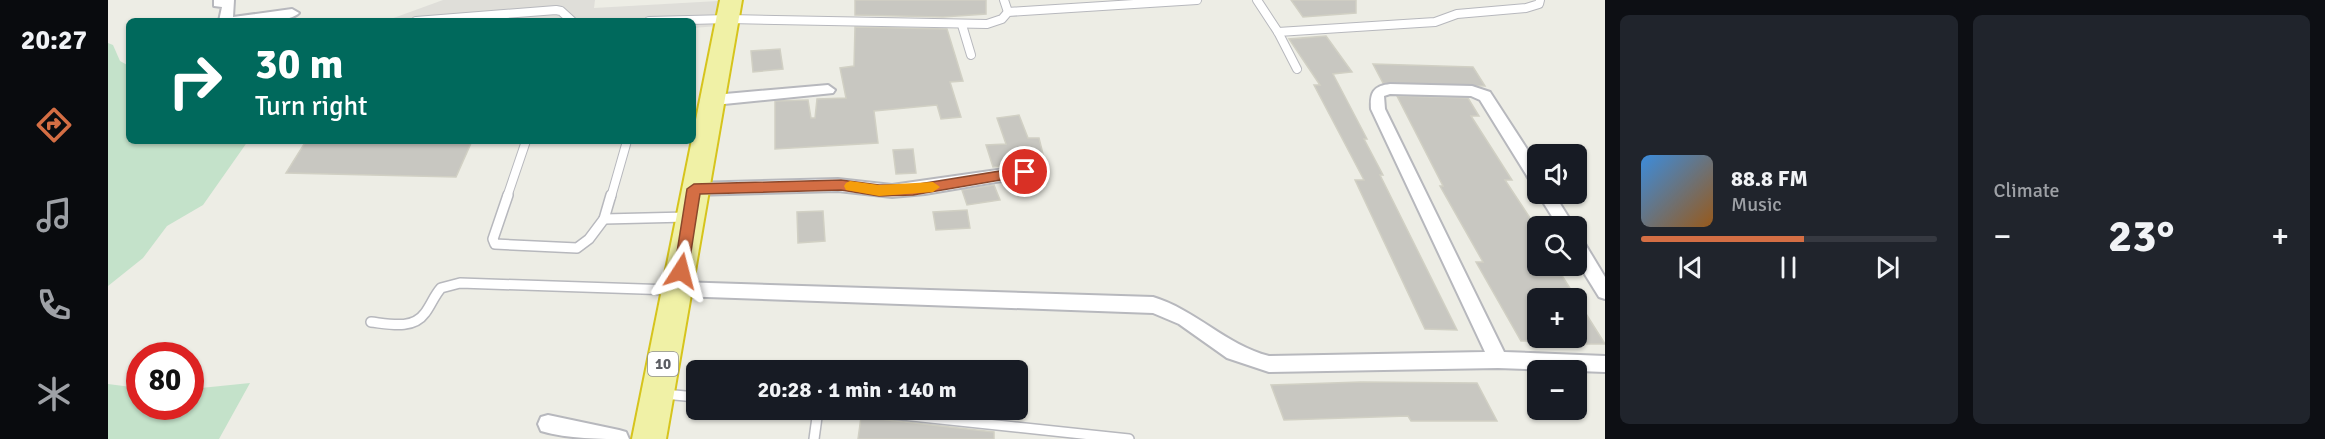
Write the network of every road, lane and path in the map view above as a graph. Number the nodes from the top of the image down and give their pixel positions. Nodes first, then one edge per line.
1 (220, 0) edge
2 (1004, 0) edge
3 (1197, 0) edge
4 (1257, 0) edge
5 (1540, 0) edge
6 (730, 10) edge
7 (1008, 12) junction
8 (292, 13) dead end
9 (226, 18) edge
10 (254, 18) edge
11 (446, 18) edge
12 (568, 18) edge
13 (671, 18) edge
14 (962, 25) junction
15 (1278, 32) junction
16 (971, 55) dead end
17 (1297, 69) dead end
18 (828, 90) dead end
19 (708, 107) junction
20 (525, 144) edge
21 (626, 144) edge
22 (1527, 162) edge
23 (1025, 172) dead end
24 (694, 189) junction
25 (689, 217) junction
26 (604, 219) junction
27 (1587, 262) edge
28 (678, 289) junction
29 (1605, 291) edge
30 (371, 322) dead end
31 (1498, 360) junction
32 (1605, 364) edge
33 (658, 394) junction
34 (686, 396) edge
35 (817, 420) edge
36 (949, 420) edge
37 (548, 424) dead end
38 (619, 439) edge
39 (649, 439) edge
40 (814, 439) edge
41 (1128, 439) edge

1 - 9 street
2 - 7 lane
3 - 7 lane
4 - 15 lane
5 - 15 lane
6 - 13 lane
6 - 14 lane
6 - 19 highway, 10
7 - 14 lane
8 - 10 street
11 - 12 lane
14 - 16 lane
15 - 17 lane
18 - 19 street
19 - 24 highway, 10
20 - 26 lane
21 - 26 lane
22 - 31 street
23 - 24 street
24 - 25 highway, 10
25 - 26 lane
25 - 28 highway, 10
27 - 29 street
28 - 30 lane
28 - 31 street
28 - 33 highway, 10
31 - 32 street
33 - 34 lane
33 - 39 highway, 10
35 - 40 lane
36 - 41 lane
37 - 38 street

